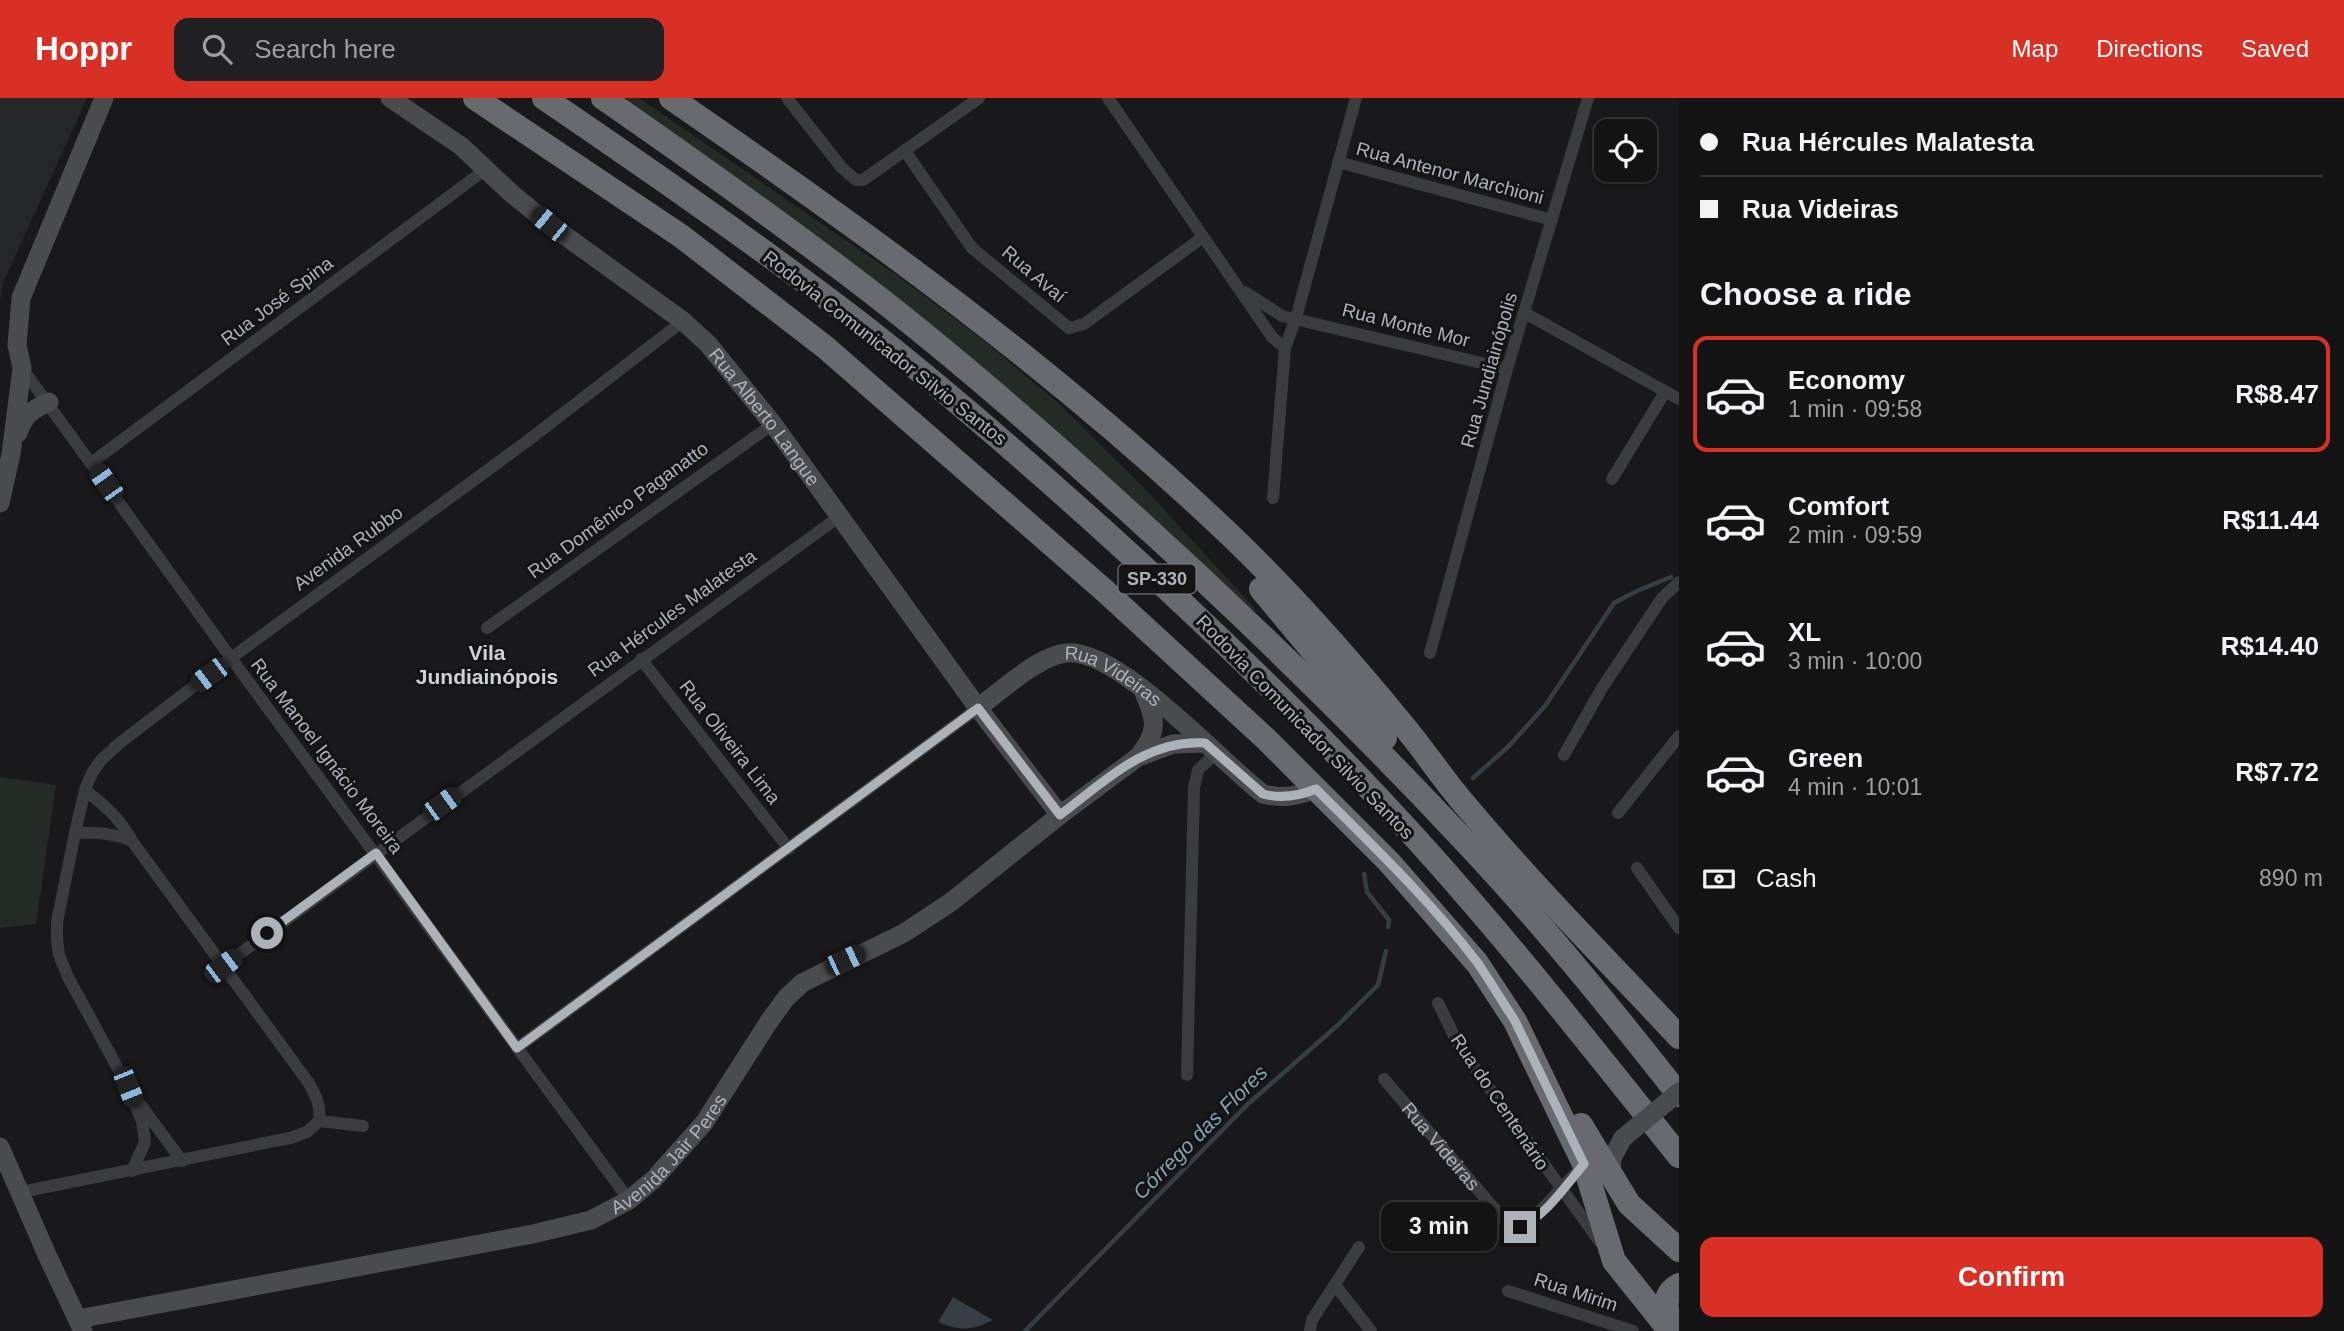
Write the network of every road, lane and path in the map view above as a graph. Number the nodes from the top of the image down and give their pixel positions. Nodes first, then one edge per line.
1 (104, 98) edge
2 (390, 98) edge
3 (475, 98) edge
4 (544, 98) edge
5 (603, 98) edge
6 (671, 98) edge
7 (787, 98) edge
8 (979, 98) edge
9 (1108, 98) edge
10 (1356, 98) edge
11 (1588, 98) edge
12 (905, 151) junction
13 (1338, 162) junction
14 (486, 169) junction
15 (1552, 220) junction
16 (1203, 237) junction
17 (1235, 284) junction
18 (1525, 313) junction
19 (1296, 318) junction
20 (683, 321) junction
21 (1285, 348) junction
22 (22, 368) junction
23 (1507, 369) junction
24 (1665, 392) junction
25 (1679, 399) edge
26 (49, 402) junction
27 (1090, 409) junction
28 (773, 424) junction
29 (107, 451) junction
30 (10, 454) junction
31 (91, 463) junction
32 (1612, 479) dead end
33 (106, 483) junction
34 (1273, 498) dead end
35 (0, 503) edge
36 (840, 516) junction
37 (1679, 582) edge
38 (486, 628) dead end
39 (1430, 653) dead end
40 (231, 658) junction
41 (641, 659) junction
42 (1143, 690) junction
43 (978, 708) junction
44 (1679, 736) edge
45 (1210, 748) junction
46 (1564, 755) dead end
47 (1138, 757) junction
48 (1316, 789) junction
49 (85, 790) junction
50 (1618, 813) dead end
51 (1060, 815) junction
52 (75, 834) junction
53 (1460, 836) junction
54 (132, 841) junction
55 (789, 849) junction
56 (376, 853) junction
57 (1637, 868) dead end
58 (1679, 928) edge
59 (223, 966) junction
60 (1438, 1003) dead end
61 (1679, 1037) edge
62 (517, 1048) junction
63 (1188, 1075) dead end
64 (1384, 1079) dead end
65 (128, 1087) junction
66 (1679, 1093) edge
67 (319, 1121) junction
68 (363, 1126) dead end
69 (1623, 1138) junction
70 (0, 1147) edge
71 (1679, 1156) edge
72 (1590, 1158) junction
73 (183, 1161) junction
74 (132, 1171) junction
75 (1611, 1177) junction
76 (1561, 1190) junction
77 (21, 1192) junction
78 (629, 1200) junction
79 (1359, 1247) dead end
80 (1679, 1250) edge
81 (1614, 1261) junction
82 (1335, 1285) junction
83 (1679, 1285) edge
84 (1508, 1291) dead end
85 (81, 1325) edge
86 (1310, 1331) edge
87 (1371, 1331) edge
88 (1633, 1331) edge
89 (1671, 1331) edge

1 - 22 street
2 - 14 street, Rua Alberto Langue
3 - 48 highway
4 - 71 highway, Rodovia Comunicador Silvio Santos / SP-330
5 - 53 highway, Rodovia Comunicador Silvio Santos / SP-330
6 - 27 highway
7 - 12 street
8 - 12 street
9 - 16 street
10 - 13 street
11 - 15 street, Rua Jundiainópolis
12 - 16 street, Rua Avaí
13 - 15 street, Rua Antenor Marchioni
13 - 19 street
14 - 20 street, Rua Alberto Langue
14 - 29 street, Rua José Spina
15 - 18 street, Rua Jundiainópolis
16 - 17 street
17 - 19 street, Rua Monte Mor
17 - 21 street
18 - 23 street, Rua Jundiainópolis
18 - 24 street
19 - 21 street
19 - 23 street, Rua Monte Mor
20 - 28 street, Rua Alberto Langue
20 - 40 street, Avenida Rubbo
21 - 34 street
22 - 26 street, Rua Manoel Ignácio Moreira
22 - 30 street
23 - 39 street, Rua Jundiainópolis
24 - 25 street
24 - 32 street
26 - 30 street
26 - 31 street, Rua Manoel Ignácio Moreira
27 - 53 highway
27 - 61 highway
28 - 36 street, Rua Alberto Langue
28 - 38 street, Rua Domênico Paganatto
29 - 31 street, Rua José Spina
29 - 33 street
30 - 35 street
31 - 33 street, Rua Manoel Ignácio Moreira
33 - 40 street, Rua Manoel Ignácio Moreira
36 - 41 street, Rua Hércules Malatesta
36 - 43 street, Rua Alberto Langue
37 - 46 street
40 - 49 street, Avenida Rubbo
40 - 56 street, Rua Manoel Ignácio Moreira
41 - 55 street, Rua Oliveira Lima
41 - 56 street, Rua Hércules Malatesta
42 - 43 street, Rua Videiras
42 - 45 street, Rua Videiras
42 - 47 street, Avenida Jair Peres
43 - 51 street, Rua Alberto Langue
43 - 55 street
44 - 50 street
45 - 47 street, Avenida Jair Peres
45 - 48 street, Rua Videiras
45 - 63 street
47 - 51 street, Avenida Jair Peres
48 - 72 highway
49 - 52 street, Avenida Rubbo
49 - 54 street
51 - 78 street, Avenida Jair Peres
52 - 54 street
52 - 65 street, Avenida Rubbo
53 - 66 highway, Rodovia Comunicador Silvio Santos / SP-330
54 - 59 street
55 - 62 street
56 - 59 street, Rua Hércules Malatesta
56 - 62 street, Rua Manoel Ignácio Moreira
57 - 58 street
59 - 67 street
60 - 76 street, Rua do Centenário
62 - 78 street, Rua Manoel Ignácio Moreira
64 - 76 street, Rua Videiras
65 - 73 street
65 - 74 street
66 - 69 street, bridge
67 - 68 street
67 - 73 street
69 - 72 street
69 - 75 street
70 - 77 street
72 - 75 highway
72 - 76 street
72 - 81 highway
73 - 74 street
74 - 77 street
75 - 80 highway
76 - 81 street, Rua do Centenário
77 - 85 street
78 - 85 street, Avenida Jair Peres
79 - 82 street
81 - 89 highway, Rua do Centenário
82 - 86 street
82 - 87 street
83 - 89 highway
84 - 88 street, Rua Mirim

